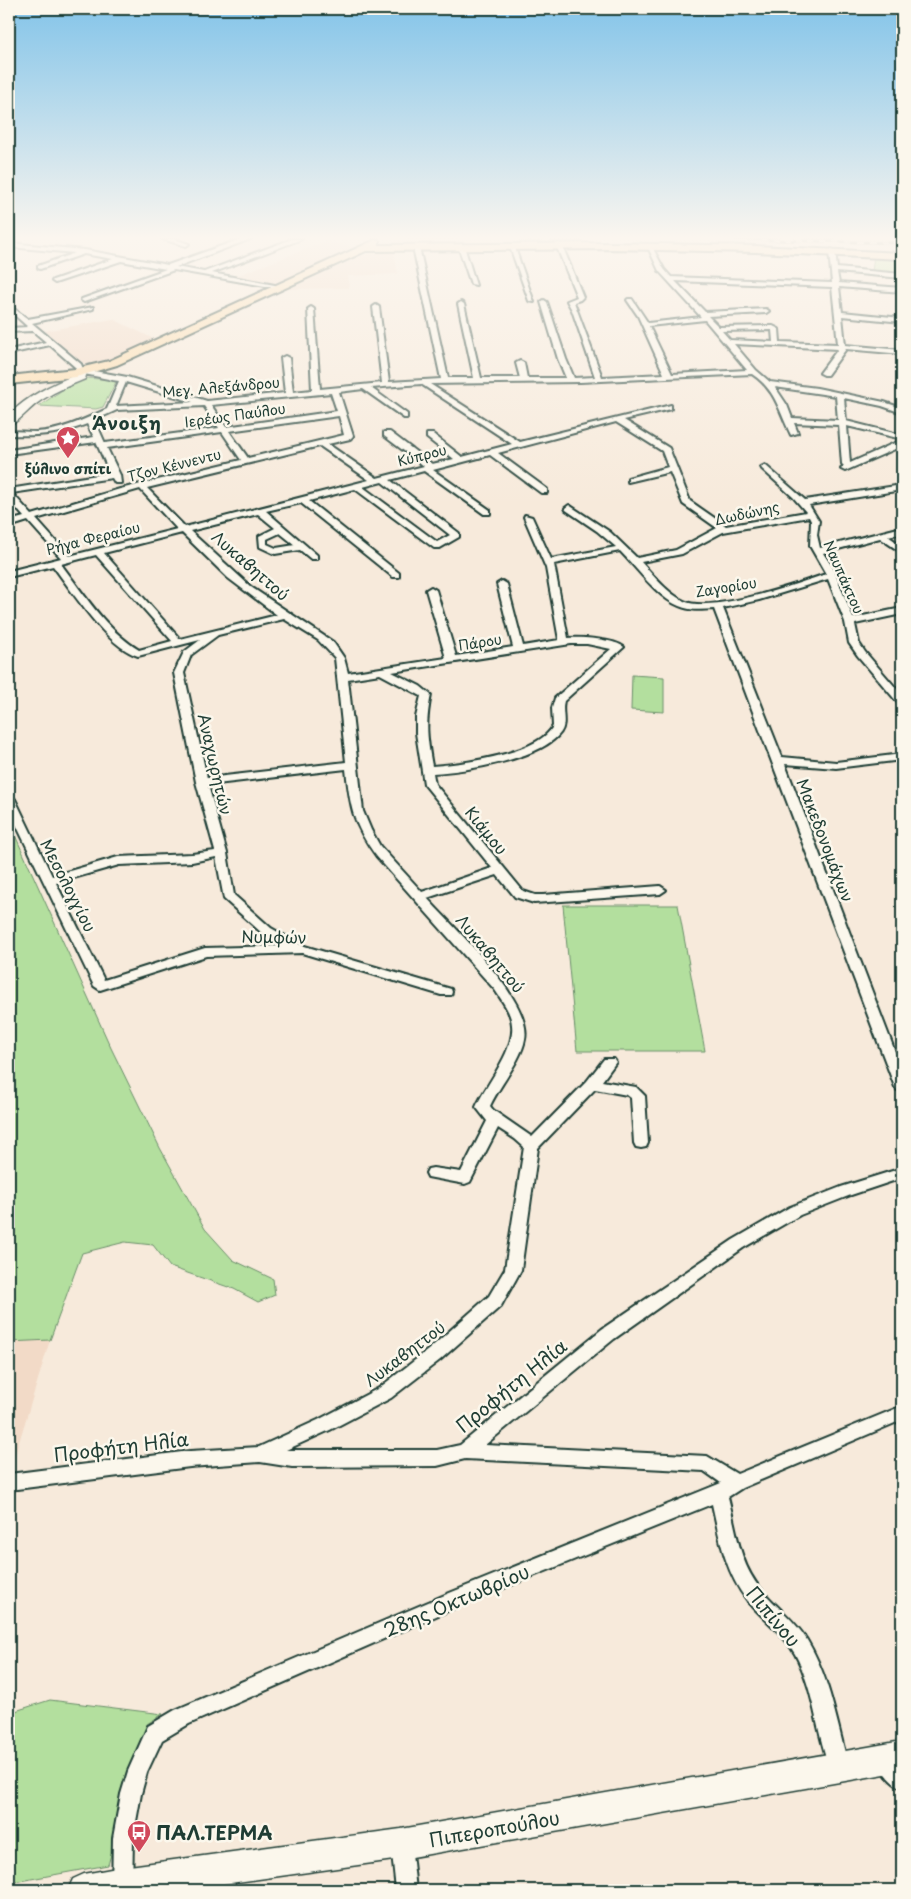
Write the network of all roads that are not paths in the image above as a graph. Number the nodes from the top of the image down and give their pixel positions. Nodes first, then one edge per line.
1 (193, 328) edge
2 (312, 328) edge
3 (379, 328) edge
4 (434, 328) edge
5 (466, 328) edge
6 (552, 328) edge
7 (580, 328) edge
8 (646, 328) edge
9 (840, 328) edge
10 (34, 329) joint
11 (717, 329) joint
12 (9, 330) edge
13 (727, 342) junction
14 (51, 343) junction
15 (777, 344) junction
16 (842, 347) junction
17 (9, 352) edge
18 (902, 352) edge
19 (285, 358) dead end
20 (520, 363) dead end
21 (753, 372) junction
22 (824, 373) dead end
23 (83, 374) junction
24 (669, 376) junction
25 (124, 379) junction
26 (598, 379) junction
27 (9, 380) edge
28 (64, 380) junction
29 (445, 380) junction
30 (478, 380) junction
31 (524, 380) junction
32 (571, 380) junction
33 (421, 381) junction
34 (386, 384) junction
35 (768, 384) junction
36 (363, 386) junction
37 (334, 389) junction
38 (316, 391) junction
39 (289, 394) junction
40 (840, 395) junction
41 (206, 403) junction
42 (668, 407) dead end
43 (111, 409) junction
44 (902, 411) edge
45 (342, 412) junction
46 (404, 416) dead end
47 (87, 420) junction
48 (618, 420) junction
49 (790, 420) junction
50 (9, 422) edge
51 (843, 423) junction
52 (225, 428) junction
53 (9, 433) edge
54 (794, 433) dead end
55 (387, 434) dead end
56 (430, 436) dead end
57 (902, 437) edge
58 (100, 443) junction
59 (321, 443) junction
60 (902, 443) edge
61 (519, 445) junction
62 (9, 452) edge
63 (492, 452) junction
64 (461, 460) junction
65 (246, 461) junction
66 (765, 467) dead end
67 (428, 468) junction
68 (674, 468) junction
69 (116, 476) junction
70 (379, 480) junction
71 (631, 480) dead end
72 (357, 486) junction
73 (142, 487) junction
74 (902, 487) edge
75 (9, 491) edge
76 (123, 491) junction
77 (544, 491) dead end
78 (9, 496) edge
79 (302, 499) junction
80 (804, 503) junction
81 (569, 508) dead end
82 (259, 510) junction
83 (486, 512) dead end
84 (812, 514) junction
85 (528, 517) dead end
86 (29, 518) junction
87 (9, 524) edge
88 (184, 529) junction
89 (281, 529) junction
90 (724, 529) junction
91 (902, 530) edge
92 (881, 535) junction
93 (302, 547) junction
94 (622, 548) junction
95 (902, 550) edge
96 (98, 552) junction
97 (817, 552) junction
98 (314, 557) dead end
99 (66, 559) junction
100 (634, 561) junction
101 (55, 562) junction
102 (549, 562) junction
103 (9, 574) edge
104 (396, 575) dead end
105 (831, 575) junction
106 (502, 584) dead end
107 (432, 590) dead end
108 (717, 605) junction
109 (902, 611) edge
110 (283, 616) junction
111 (850, 622) junction
112 (214, 633) junction
113 (178, 642) junction
114 (564, 642) junction
115 (519, 650) junction
116 (452, 660) junction
117 (382, 671) junction
118 (343, 677) junction
119 (902, 685) edge
120 (891, 687) junction
121 (902, 700) edge
122 (902, 757) edge
123 (778, 760) junction
124 (351, 765) junction
125 (427, 770) junction
126 (202, 782) junction
127 (9, 799) edge
128 (221, 853) junction
129 (499, 870) junction
130 (48, 881) junction
131 (660, 890) dead end
132 (419, 896) junction
133 (302, 949) junction
134 (100, 986) joint
135 (446, 992) dead end
136 (609, 1062) dead end
137 (592, 1084) junction
138 (902, 1087) edge
139 (495, 1120) junction
140 (641, 1143) dead end
141 (531, 1146) junction
142 (433, 1173) dead end
143 (902, 1173) edge
144 (902, 1413) edge
145 (465, 1450) junction
146 (260, 1454) junction
147 (9, 1482) edge
148 (736, 1483) junction
149 (718, 1493) junction
150 (897, 1764) edge
151 (839, 1768) junction
152 (401, 1844) junction
153 (122, 1887) edge
154 (84, 1890) edge
155 (406, 1890) edge

1 - 23 main road
2 - 38 street
3 - 34 street
4 - 29 street
5 - 30 street
6 - 32 street
7 - 26 street
8 - 24 street
9 - 16 street
10 - 12 street
10 - 14 street
11 - 13 street
11 - 15 street
13 - 15 street
13 - 21 street
14 - 17 street
14 - 23 street
15 - 16 street
16 - 18 street
16 - 22 street
19 - 39 street
20 - 31 street
21 - 24 street, Μεγ. Αλεξάνδρου
21 - 35 street
23 - 25 street
23 - 28 main road
24 - 26 street, Μεγ. Αλεξάνδρου
25 - 41 street
25 - 43 street
26 - 32 street, Μεγ. Αλεξάνδρου
27 - 28 main road
28 - 50 street
29 - 30 street, Μεγ. Αλεξάνδρου
29 - 33 street, Μεγ. Αλεξάνδρου
30 - 31 street, Μεγ. Αλεξάνδρου
31 - 32 street, Μεγ. Αλεξάνδρου
33 - 34 street, Μεγ. Αλεξάνδρου
33 - 61 street
34 - 36 street, Μεγ. Αλεξάνδρου
35 - 40 street
35 - 49 street
36 - 37 street, Μεγ. Αλεξάνδρου
36 - 46 street
37 - 38 street, Μεγ. Αλεξάνδρου
37 - 45 street
38 - 39 street, Μεγ. Αλεξάνδρου
39 - 41 street, Μεγ. Αλεξάνδρου
40 - 44 street
40 - 51 street
41 - 43 street, Μεγ. Αλεξάνδρου
41 - 52 street
42 - 48 street, Κύπρου
43 - 47 street, Μεγ. Αλεξάνδρου
45 - 52 street, Ιερέως Παύλου
45 - 59 street, Τζον Κέννεντυ
47 - 53 street, Μεγ. Αλεξάνδρου
47 - 58 street
48 - 61 street, Κύπρου
48 - 68 street
49 - 51 street
49 - 54 street
51 - 57 street
51 - 60 street
52 - 58 street, Ιερέως Παύλου
52 - 65 street
55 - 67 street
56 - 64 street
58 - 62 street, Ιερέως Παύλου
58 - 69 street
59 - 65 street, Τζον Κέννεντυ
59 - 70 street
61 - 63 street, Κύπρου
63 - 64 street, Κύπρου
63 - 77 street
64 - 67 street, Κύπρου
65 - 73 street, Τζον Κέννεντυ
66 - 80 street
67 - 70 street, Κύπρου
67 - 83 street
68 - 71 street
68 - 90 street
69 - 75 street
69 - 76 street
70 - 72 street, Κύπρου
70 - 72 street
72 - 79 street, Κύπρου
73 - 76 street, Τζον Κέννεντυ
73 - 88 street, Λυκαβηττού
74 - 80 street
76 - 86 street, Τζον Κέννεντυ
78 - 86 street
79 - 82 street, Κύπρου
79 - 104 street
80 - 84 street
81 - 94 street, Ζαγορίου
82 - 88 street, Κύπρου
82 - 89 street
84 - 90 street, Δωδώνης
84 - 97 street, Ναυπάκτου
85 - 102 street
86 - 87 street, Τζον Κέννεντυ
86 - 99 street
88 - 96 street, Ρήγα Φεραίου
88 - 110 street, Λυκαβηττού
89 - 93 street
89 - 93 street
90 - 100 street, Δωδώνης
91 - 92 street
92 - 95 street
92 - 97 street
93 - 98 street
94 - 100 street, Ζαγορίου
94 - 102 street
96 - 99 street, Ρήγα Φεραίου
96 - 113 street
97 - 105 street, Ναυπάκτου
99 - 101 street, Ρήγα Φεραίου
100 - 108 street, Ζαγορίου
101 - 103 street, Ρήγα Φεραίου
101 - 113 street
102 - 114 street
105 - 108 street, Ζαγορίου
105 - 111 street, Ναυπάκτου
106 - 115 street
107 - 116 street
108 - 123 street, Μακεδονομάχων
109 - 111 street
110 - 112 street, Αναχωρητών
110 - 118 street, Λυκαβηττού
111 - 120 street, Ναυπάκτου
112 - 113 street
112 - 126 street, Αναχωρητών
114 - 115 street, Πάρου
114 - 125 street, Πάρου
115 - 116 street, Πάρου
116 - 117 street, Πάρου
117 - 118 street, Πάρου
117 - 125 street, Κιάμου
118 - 124 street, Λυκαβηττού
119 - 120 street
120 - 121 street, Ναυπάκτου
122 - 123 street
123 - 138 street, Μακεδονομάχων
124 - 126 street
124 - 132 street, Λυκαβηττού
125 - 129 street, Κιάμου
126 - 128 street, Αναχωρητών
127 - 130 street, Μεσολογγίου
128 - 130 street
128 - 133 street, Αναχωρητών
129 - 131 street, Κιάμου
129 - 132 street
130 - 134 street, Μεσολογγίου
132 - 139 street, Λυκαβηττού
133 - 134 street, Νυμφών
133 - 135 street, Νυμφών
136 - 137 street
137 - 140 street
137 - 141 street
139 - 141 street
139 - 142 street
141 - 146 street, Λυκαβηττού
143 - 145 street, Προφήτη Ηλία
144 - 148 street, 28ης Οκτωβρίου
145 - 146 street, Προφήτη Ηλία
145 - 148 street
146 - 147 street, Προφήτη Ηλία
148 - 149 street, 28ης Οκτωβρίου
149 - 151 street, Πιπίνου
149 - 153 street, 28ης Οκτωβρίου
150 - 151 street, Πιπεροπούλου
151 - 152 street, Πιπεροπούλου
152 - 153 street, Πιπεροπούλου
152 - 155 street
153 - 154 street, Πιπεροπούλου

